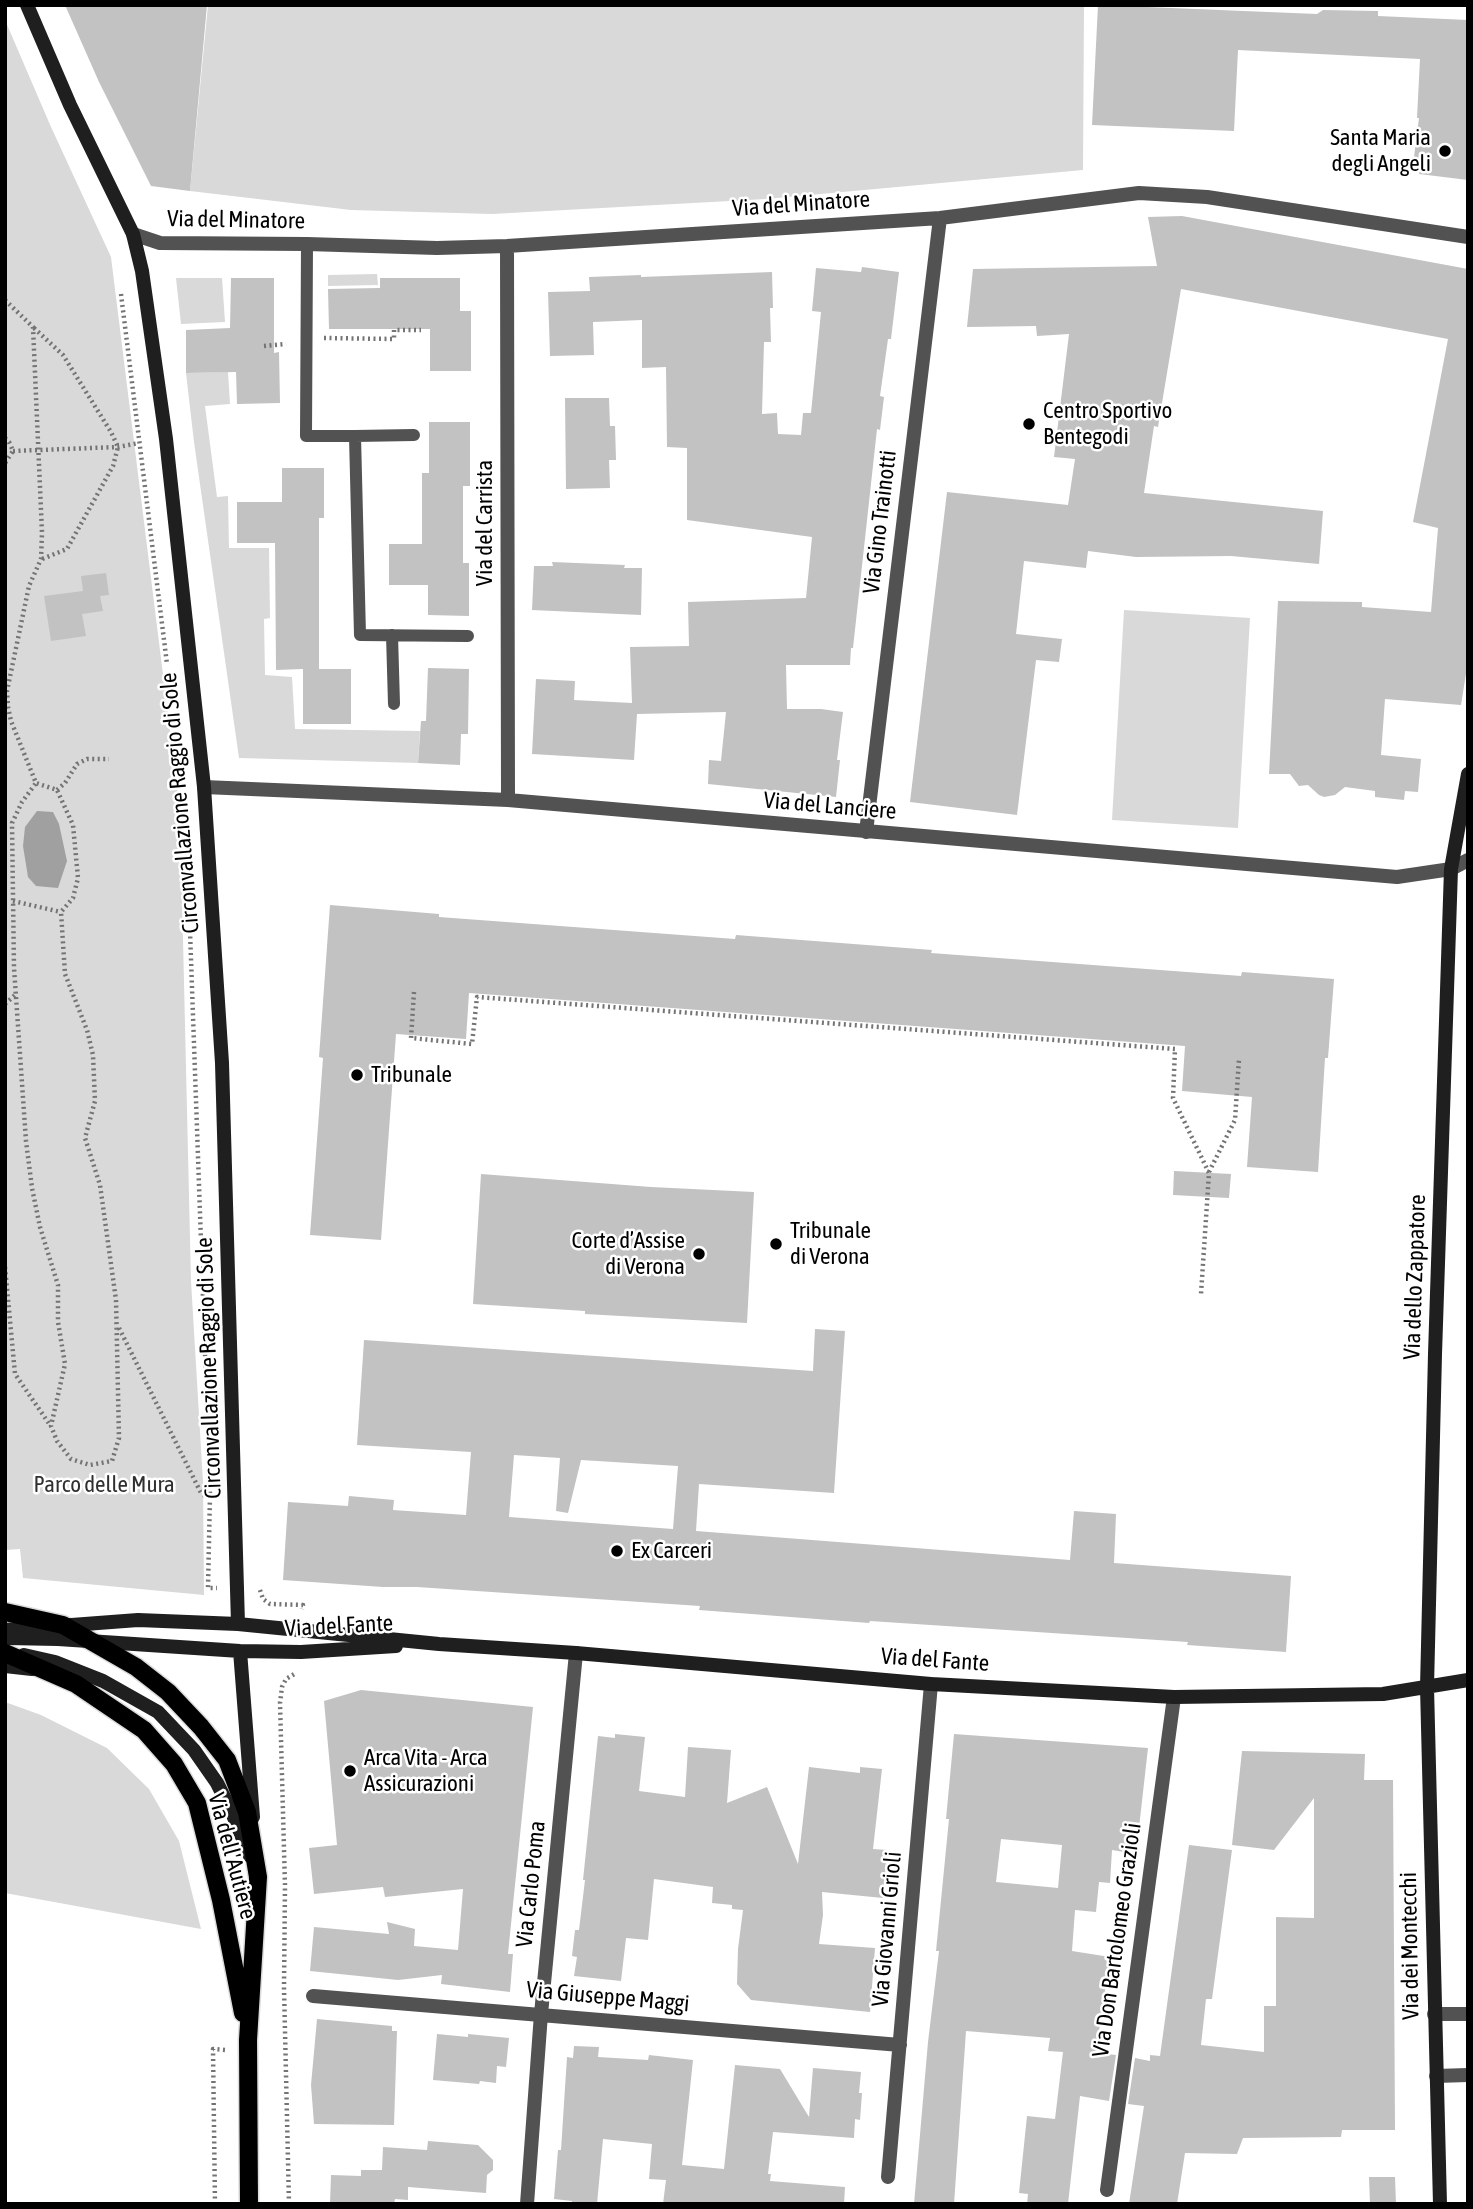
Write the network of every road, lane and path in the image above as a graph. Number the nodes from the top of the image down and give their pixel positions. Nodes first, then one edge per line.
1 (27, 5) edge
2 (940, 218) junction
3 (133, 234) junction
4 (1468, 237) edge
5 (307, 244) junction
6 (507, 246) junction
7 (120, 286) dead end
8 (5, 300) edge
9 (323, 325) dead end
10 (33, 327) junction
11 (421, 330) dead end
12 (285, 333) dead end
13 (264, 346) dead end
14 (414, 435) dead end
15 (355, 436) junction
16 (5, 438) edge
17 (139, 443) junction
18 (118, 447) junction
19 (13, 451) junction
20 (37, 451) junction
21 (5, 463) edge
22 (41, 559) junction
23 (392, 635) junction
24 (468, 636) dead end
25 (168, 676) dead end
26 (394, 704) dead end
27 (8, 721) edge
28 (109, 759) dead end
29 (1468, 774) edge
30 (36, 783) junction
31 (204, 787) junction
32 (57, 790) junction
33 (508, 800) junction
34 (866, 832) junction
35 (1468, 860) edge
36 (1451, 869) junction
37 (13, 901) junction
38 (61, 912) junction
39 (189, 924) dead end
40 (414, 992) dead end
41 (15, 994) junction
42 (5, 1004) edge
43 (1238, 1059) dead end
44 (1209, 1173) junction
45 (5, 1267) edge
46 (1201, 1294) dead end
47 (117, 1324) junction
48 (51, 1426) junction
49 (210, 1495) junction
50 (208, 1588) dead end
51 (260, 1589) dead end
52 (303, 1605) dead end
53 (5, 1612) edge
54 (238, 1624) junction
55 (63, 1625) junction
56 (269, 1626) joint
57 (5, 1630) edge
58 (5, 1638) edge
59 (93, 1643) junction
60 (439, 1643) junction
61 (240, 1651) junction
62 (5, 1652) edge
63 (576, 1653) junction
64 (5, 1666) edge
65 (46, 1671) junction
66 (298, 1671) dead end
67 (1468, 1680) edge
68 (931, 1684) junction
69 (1427, 1687) junction
70 (1174, 1697) junction
71 (258, 1877) junction
72 (313, 1996) dead end
73 (541, 2014) junction
74 (1434, 2014) junction
75 (1468, 2014) edge
76 (248, 2040) junction
77 (900, 2045) junction
78 (213, 2049) dead end
79 (1436, 2076) junction
80 (1468, 2076) edge
81 (888, 2177) dead end
82 (1107, 2190) dead end
83 (215, 2204) edge
84 (249, 2204) edge
85 (289, 2204) edge
86 (527, 2204) edge
87 (1440, 2204) edge

1 - 3 street, Circonvallazione Raggio di Sole
2 - 4 street, Via del Minatore
2 - 6 street, Via del Minatore
2 - 34 street, Via Gino Trainotti
3 - 5 street, Via del Minatore
3 - 31 street, Circonvallazione Raggio di Sole
5 - 6 street, Via del Minatore
5 - 15 lane
6 - 33 street, Via del Carrista
7 - 17 path
8 - 10 path
9 - 11 path
10 - 18 path
10 - 20 path
12 - 13 path
14 - 15 lane
15 - 23 lane
16 - 19 path
17 - 18 path
17 - 25 path
18 - 20 path
18 - 22 path
19 - 20 path
19 - 21 path
20 - 22 path
22 - 27 path
23 - 24 lane
23 - 26 lane
27 - 30 path
28 - 32 path
29 - 36 street, Via dello Zappatore
30 - 32 path
30 - 37 path
31 - 33 street, Via del Lanciere
31 - 54 street, Circonvallazione Raggio di Sole
32 - 38 path
33 - 34 street, Via del Lanciere
34 - 36 street, Via del Lanciere
35 - 36 street, Via del Lanciere
36 - 69 street, Via dello Zappatore
37 - 38 path
37 - 41 path
38 - 47 path
39 - 49 path
40 - 44 path
41 - 42 path
41 - 48 path
43 - 44 path
44 - 46 path
45 - 48 path
47 - 48 path
47 - 49 path
49 - 50 path
51 - 52 path
53 - 55 main road, Via dell'Autiere
54 - 55 street, Via dell'Autiere
54 - 56 street, Via dell'Autiere
55 - 57 street, Via dell'Autiere
55 - 59 main road, Via dell'Autiere
56 - 60 street, Via del Fante
58 - 59 street, Via dell'Autiere
59 - 61 street, Via dell'Autiere
59 - 71 main road, Via dell'Autiere
60 - 61 street, Via del Fante
60 - 63 street, Via del Fante
61 - 71 street, Via dell'Autiere
62 - 65 main road, Via dell'Autiere
62 - 71 street
63 - 68 street, Via del Fante
63 - 73 street, Via Carlo Poma
64 - 65 street
65 - 76 main road, Via dell'Autiere
66 - 85 path
67 - 69 street, Via del Fante
68 - 70 street, Via del Fante
68 - 77 street, Via Giovanni Grioli
69 - 70 street, Via del Fante
69 - 74 street, Via dei Montecchi
70 - 82 street, Via Don Bartolomeo Grazioli
71 - 76 main road, Via dell'Autiere
72 - 73 street, Via Giuseppe Maggi
73 - 77 street, Via Giuseppe Maggi
73 - 86 street, Via Carlo Poma
74 - 75 street
74 - 79 street, Via dei Montecchi
76 - 84 main road, Via dell'Autiere
77 - 81 street, Via Giovanni Grioli
78 - 83 path
79 - 80 street
79 - 87 street, Via dei Montecchi

